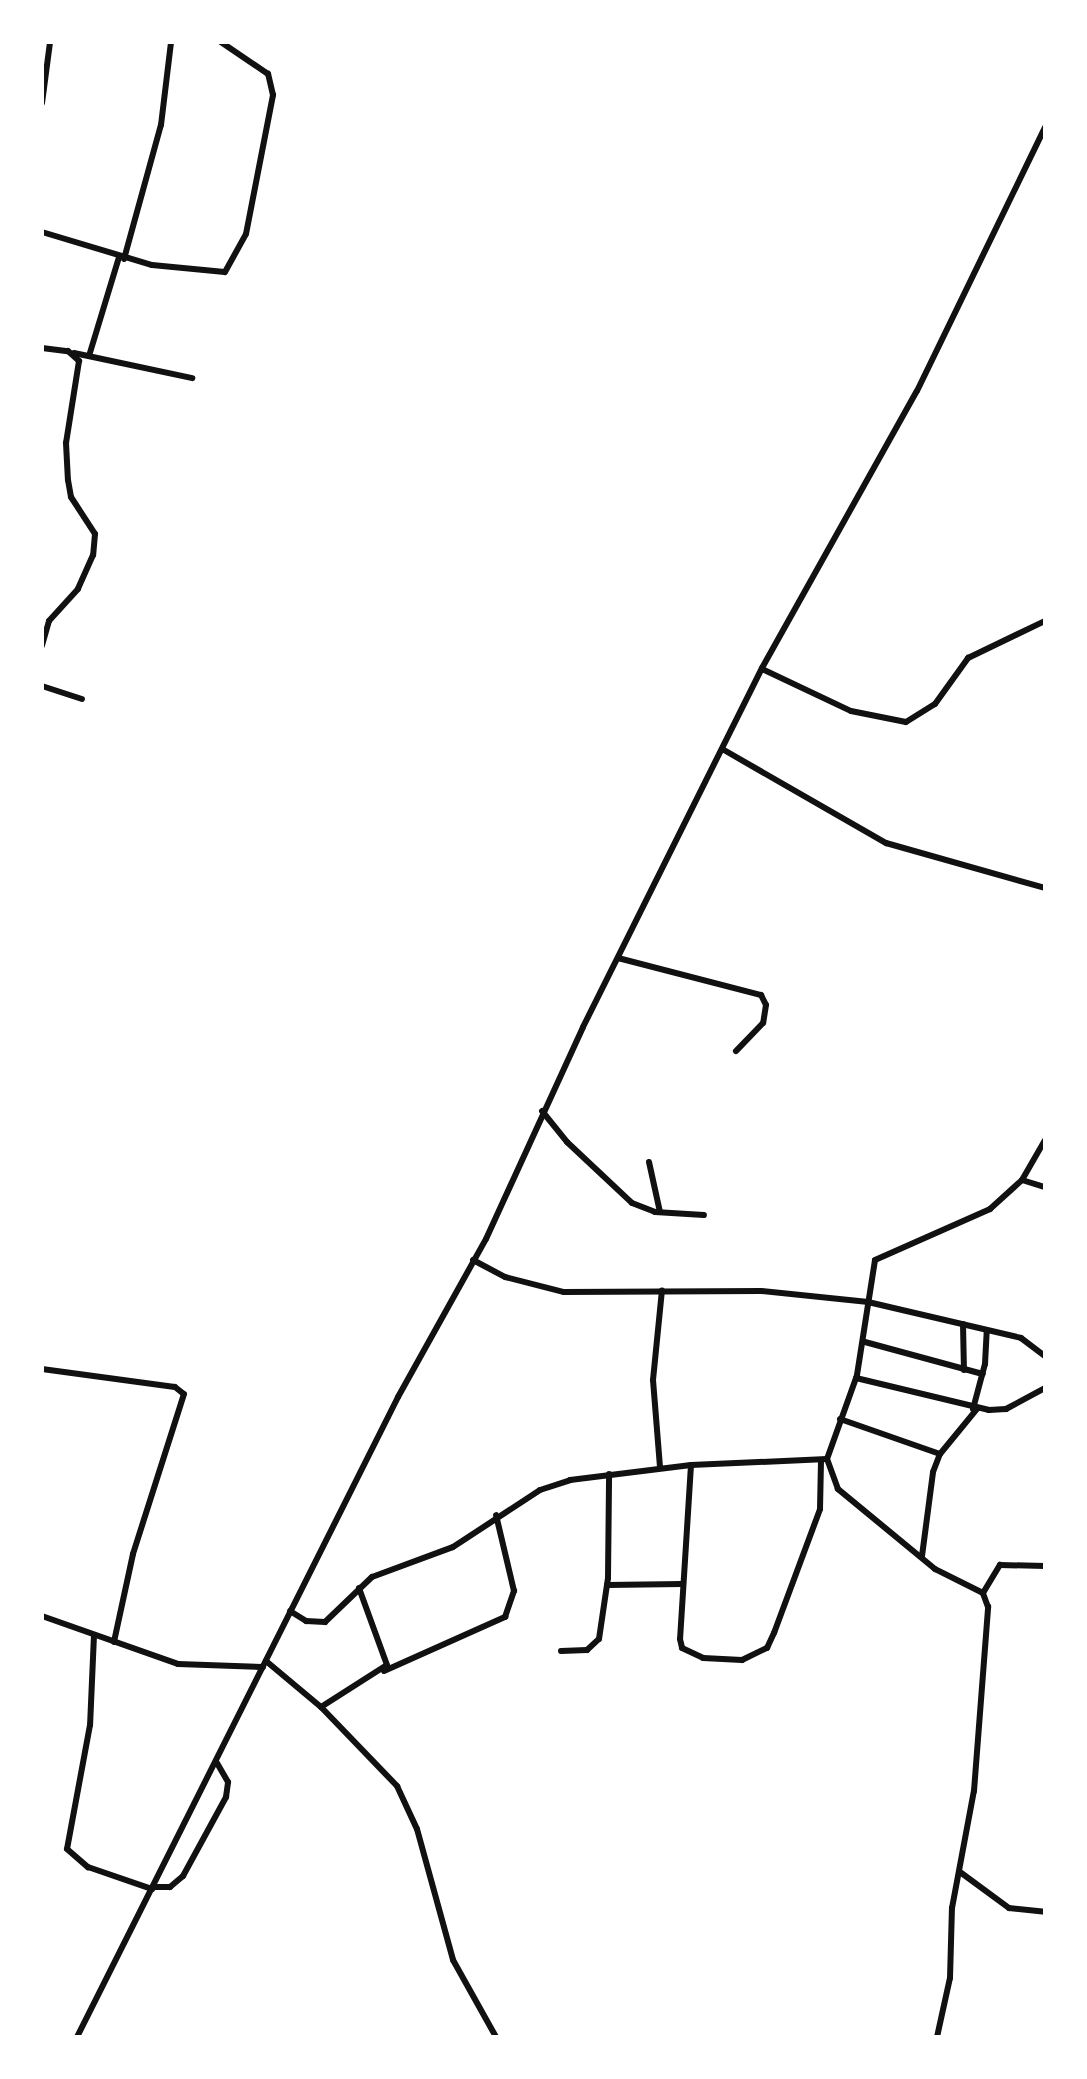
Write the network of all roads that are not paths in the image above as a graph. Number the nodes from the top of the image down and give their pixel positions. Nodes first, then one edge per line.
1 (50, 42) edge
2 (171, 42) edge
3 (221, 42) edge
4 (42, 103) edge
5 (1045, 127) edge
6 (42, 232) edge
7 (122, 258) junction
8 (42, 348) edge
9 (74, 353) junction
10 (89, 356) junction
11 (192, 378) dead end
12 (1045, 621) edge
13 (42, 646) edge
14 (762, 669) junction
15 (42, 686) edge
16 (82, 699) dead end
17 (724, 750) junction
18 (1045, 888) edge
19 (618, 958) junction
20 (736, 1051) dead end
21 (542, 1111) junction
22 (1045, 1140) edge
23 (649, 1162) dead end
24 (1022, 1180) junction
25 (1045, 1187) edge
26 (660, 1212) junction
27 (704, 1215) dead end
28 (473, 1260) junction
29 (662, 1290) junction
30 (868, 1302) junction
31 (963, 1324) junction
32 (987, 1331) junction
33 (865, 1342) junction
34 (1045, 1356) edge
35 (42, 1369) edge
36 (964, 1370) junction
37 (983, 1374) junction
38 (856, 1378) junction
39 (1045, 1388) edge
40 (975, 1409) junction
41 (840, 1419) junction
42 (940, 1454) junction
43 (824, 1460) junction
44 (691, 1465) junction
45 (660, 1467) junction
46 (609, 1474) junction
47 (496, 1515) junction
48 (922, 1556) junction
49 (1045, 1566) edge
50 (682, 1584) junction
51 (607, 1585) junction
52 (359, 1588) junction
53 (983, 1593) junction
54 (290, 1611) junction
55 (42, 1616) edge
56 (94, 1635) junction
57 (114, 1642) junction
58 (561, 1651) dead end
59 (265, 1664) junction
60 (384, 1671) junction
61 (321, 1707) junction
62 (217, 1763) junction
63 (960, 1872) junction
64 (153, 1888) junction
65 (1045, 1912) edge
66 (77, 2037) edge
67 (496, 2037) edge
68 (937, 2037) edge

1 - 4 street
2 - 7 street
3 - 7 street
5 - 14 street
6 - 7 street
7 - 10 street
8 - 9 street
9 - 10 street
9 - 13 street
10 - 11 street
12 - 14 street
14 - 17 street
15 - 16 street
17 - 18 street
17 - 19 street
19 - 20 street
19 - 21 street
21 - 26 street
21 - 28 street
22 - 24 street
23 - 26 street
24 - 25 street
24 - 30 street
26 - 27 street
28 - 29 street
28 - 54 street
29 - 30 street
29 - 45 street
30 - 31 street
30 - 33 street
31 - 32 street
31 - 36 street
32 - 34 street
32 - 37 street
33 - 36 street
33 - 38 street
35 - 57 street
36 - 37 street
37 - 40 street
38 - 40 street
38 - 41 street
39 - 40 street
40 - 42 street
41 - 42 street
41 - 43 street
42 - 48 street
43 - 44 street
43 - 48 street
43 - 50 street
44 - 45 street
44 - 50 street
45 - 46 street
46 - 47 street
46 - 51 street
47 - 52 street
47 - 60 street
48 - 53 street
49 - 53 street
50 - 51 street
51 - 58 street
52 - 54 street
52 - 60 street
53 - 63 street
54 - 59 street
55 - 56 street
56 - 57 street
56 - 64 street
57 - 59 street
59 - 61 street
59 - 62 street
60 - 61 street
61 - 67 street
62 - 64 street
62 - 64 street
63 - 65 street
63 - 68 street
64 - 66 street

